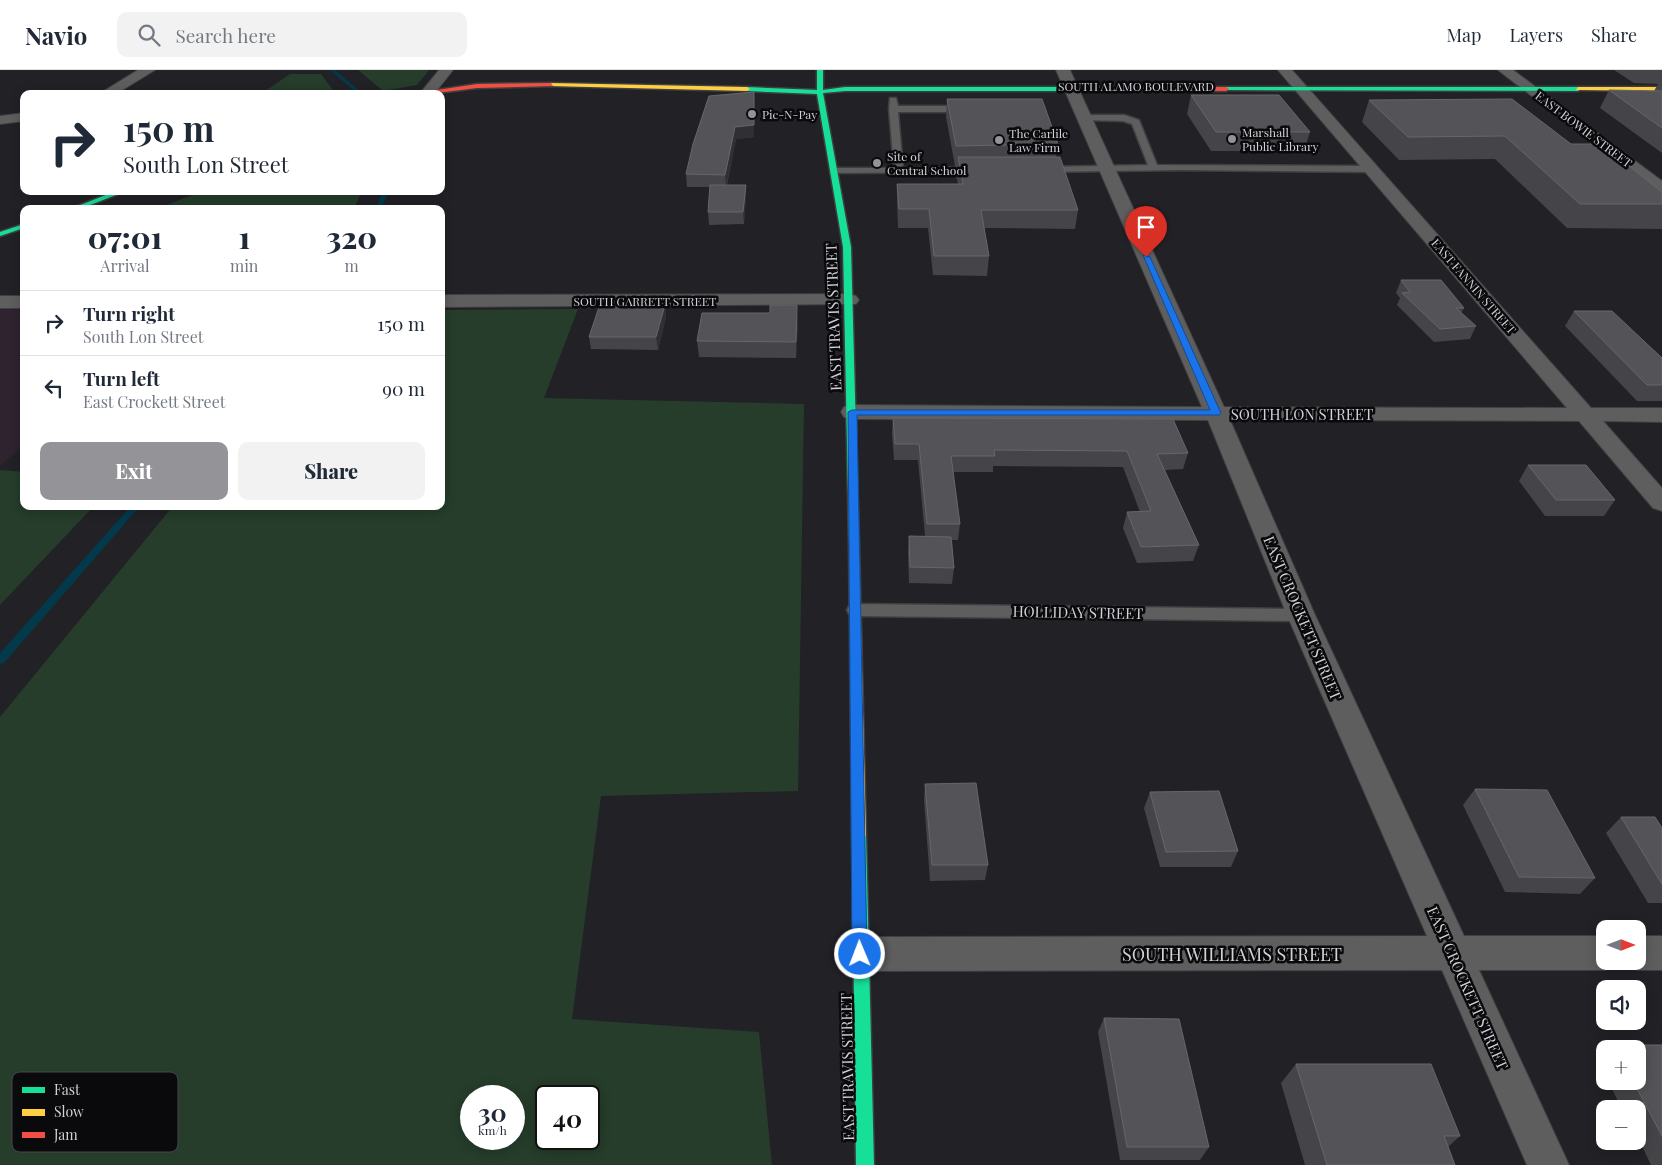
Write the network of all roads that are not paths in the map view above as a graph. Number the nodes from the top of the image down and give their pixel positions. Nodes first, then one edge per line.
1 (148, 70) edge
2 (446, 70) edge
3 (820, 70) edge
4 (1285, 70) edge
5 (1505, 70) edge
6 (1662, 89) edge
7 (113, 90) edge
8 (430, 90) edge
9 (442, 90) edge
10 (1532, 90) junction
11 (820, 92) junction
12 (1073, 94) edge
13 (1307, 95) junction
14 (1545, 100) junction
15 (1662, 100) edge
16 (893, 104) junction
17 (978, 109) edge
18 (20, 118) edge
19 (0, 120) edge
20 (1154, 168) junction
21 (1372, 169) junction
22 (900, 170) junction
23 (988, 170) edge
24 (1028, 170) edge
25 (1107, 170) junction
26 (835, 171) junction
27 (1662, 189) edge
28 (112, 195) edge
29 (84, 205) edge
30 (20, 227) edge
31 (0, 234) edge
32 (849, 300) junction
33 (445, 301) edge
34 (0, 302) edge
35 (20, 302) edge
36 (852, 412) junction
37 (1216, 413) junction
38 (1586, 414) junction
39 (1662, 415) edge
40 (1662, 503) edge
41 (855, 610) junction
42 (1300, 614) junction
43 (1452, 953) junction
44 (1596, 953) edge
45 (1646, 953) edge
46 (1662, 953) edge
47 (860, 954) junction
48 (865, 1165) edge
49 (1548, 1165) edge

1 - 7 street
2 - 8 street
3 - 11 street, EAST TRAVIS STREET
4 - 13 street, EAST FANNIN STREET
5 - 10 street, EAST BOWIE STREET
6 - 10 street, SOUTH ALAMO BOULEVARD
9 - 11 street, SOUTH ALAMO BOULEVARD
10 - 13 street, SOUTH ALAMO BOULEVARD
10 - 14 street, EAST BOWIE STREET
11 - 12 street, SOUTH ALAMO BOULEVARD
11 - 16 street, SOUTH ALAMO BOULEVARD
11 - 26 street, EAST TRAVIS STREET
12 - 13 street, SOUTH ALAMO BOULEVARD
12 - 16 street, SOUTH ALAMO BOULEVARD
12 - 20 lane
12 - 25 street, EAST CROCKETT STREET
13 - 14 street, SOUTH ALAMO BOULEVARD
13 - 21 street, EAST FANNIN STREET
14 - 15 street, SOUTH ALAMO BOULEVARD
14 - 27 street, EAST BOWIE STREET
16 - 17 lane
16 - 22 lane
18 - 19 street
20 - 21 lane
20 - 25 lane
21 - 38 street, EAST FANNIN STREET
22 - 23 lane
22 - 26 lane
24 - 25 lane
25 - 37 street, EAST CROCKETT STREET
26 - 32 street, EAST TRAVIS STREET
28 - 29 street
30 - 31 street
32 - 33 street, SOUTH GARRETT STREET
32 - 36 street, EAST TRAVIS STREET
34 - 35 street
36 - 37 street, SOUTH LON STREET
36 - 41 street, EAST TRAVIS STREET
37 - 38 street, SOUTH LON STREET
37 - 42 street, EAST CROCKETT STREET
38 - 39 street, SOUTH LON STREET
38 - 40 street, EAST FANNIN STREET
41 - 42 lane, HOLLIDAY STREET
41 - 47 street, EAST TRAVIS STREET
42 - 43 street, EAST CROCKETT STREET
43 - 44 street, SOUTH WILLIAMS STREET
43 - 47 street, SOUTH WILLIAMS STREET
43 - 49 street, EAST CROCKETT STREET
45 - 46 street
47 - 48 street, EAST TRAVIS STREET

